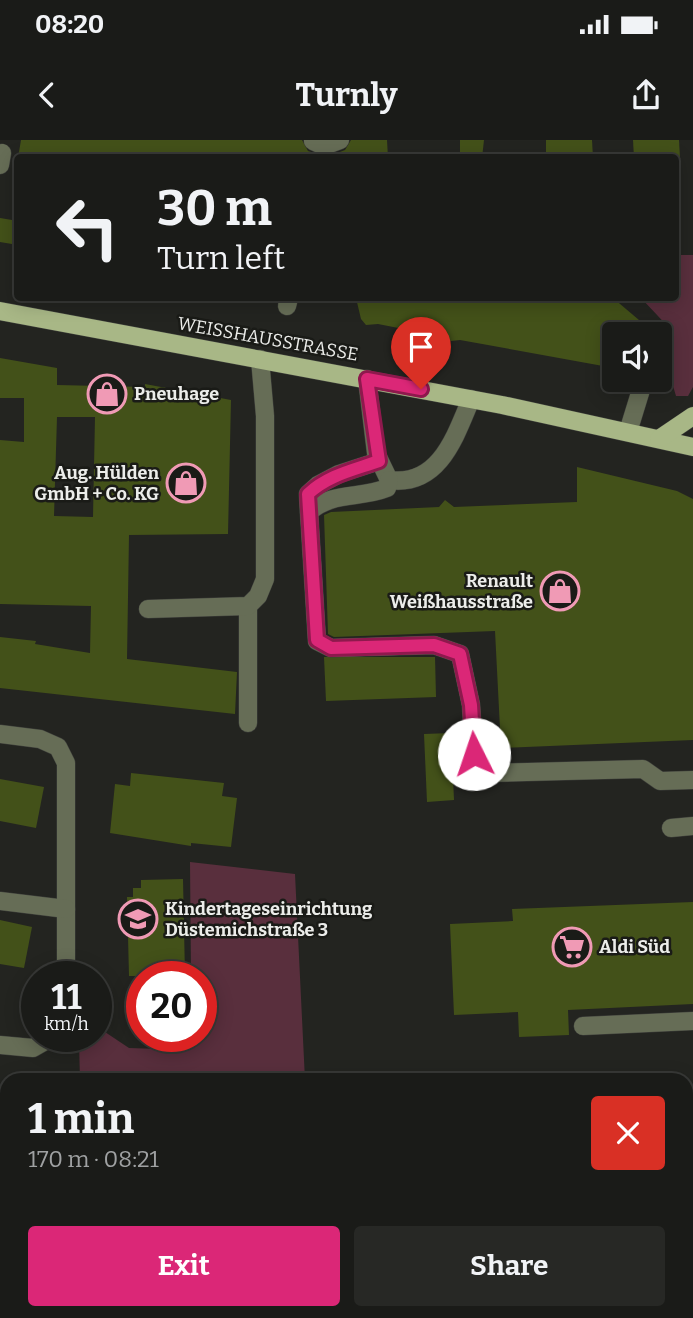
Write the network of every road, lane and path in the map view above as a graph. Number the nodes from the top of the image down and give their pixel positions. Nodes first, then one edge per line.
1 (340, 140) edge
2 (314, 145) edge
3 (0, 311) edge
4 (260, 359) junction
5 (367, 379) junction
6 (640, 392) edge
7 (471, 399) junction
8 (693, 416) edge
9 (628, 432) junction
10 (659, 439) junction
11 (693, 447) edge
12 (379, 461) junction
13 (389, 481) junction
14 (309, 512) junction
15 (248, 606) junction
16 (148, 609) dead end
17 (248, 723) dead end
18 (0, 734) edge
19 (693, 780) edge
20 (693, 826) edge
21 (671, 828) dead end
22 (0, 901) edge
23 (66, 909) junction
24 (66, 961) edge
25 (693, 1020) edge
26 (583, 1026) dead end
27 (0, 1045) edge
28 (21, 1047) edge

1 - 2 street
3 - 4 main road, WEISSHAUSSTRASSE
4 - 5 main road, WEISSHAUSSTRASSE
4 - 15 street
5 - 7 main road, WEISSHAUSSTRASSE
5 - 12 street
6 - 9 street
7 - 9 main road, WEISSHAUSSTRASSE
7 - 13 street
8 - 10 main road
9 - 10 main road, WEISSHAUSSTRASSE
10 - 11 main road, WEISSHAUSSTRASSE
12 - 13 street
12 - 14 street
13 - 14 street
14 - 19 street
15 - 16 street
15 - 17 street
18 - 23 street
20 - 21 street
22 - 23 street
23 - 24 street
25 - 26 street
27 - 28 street

